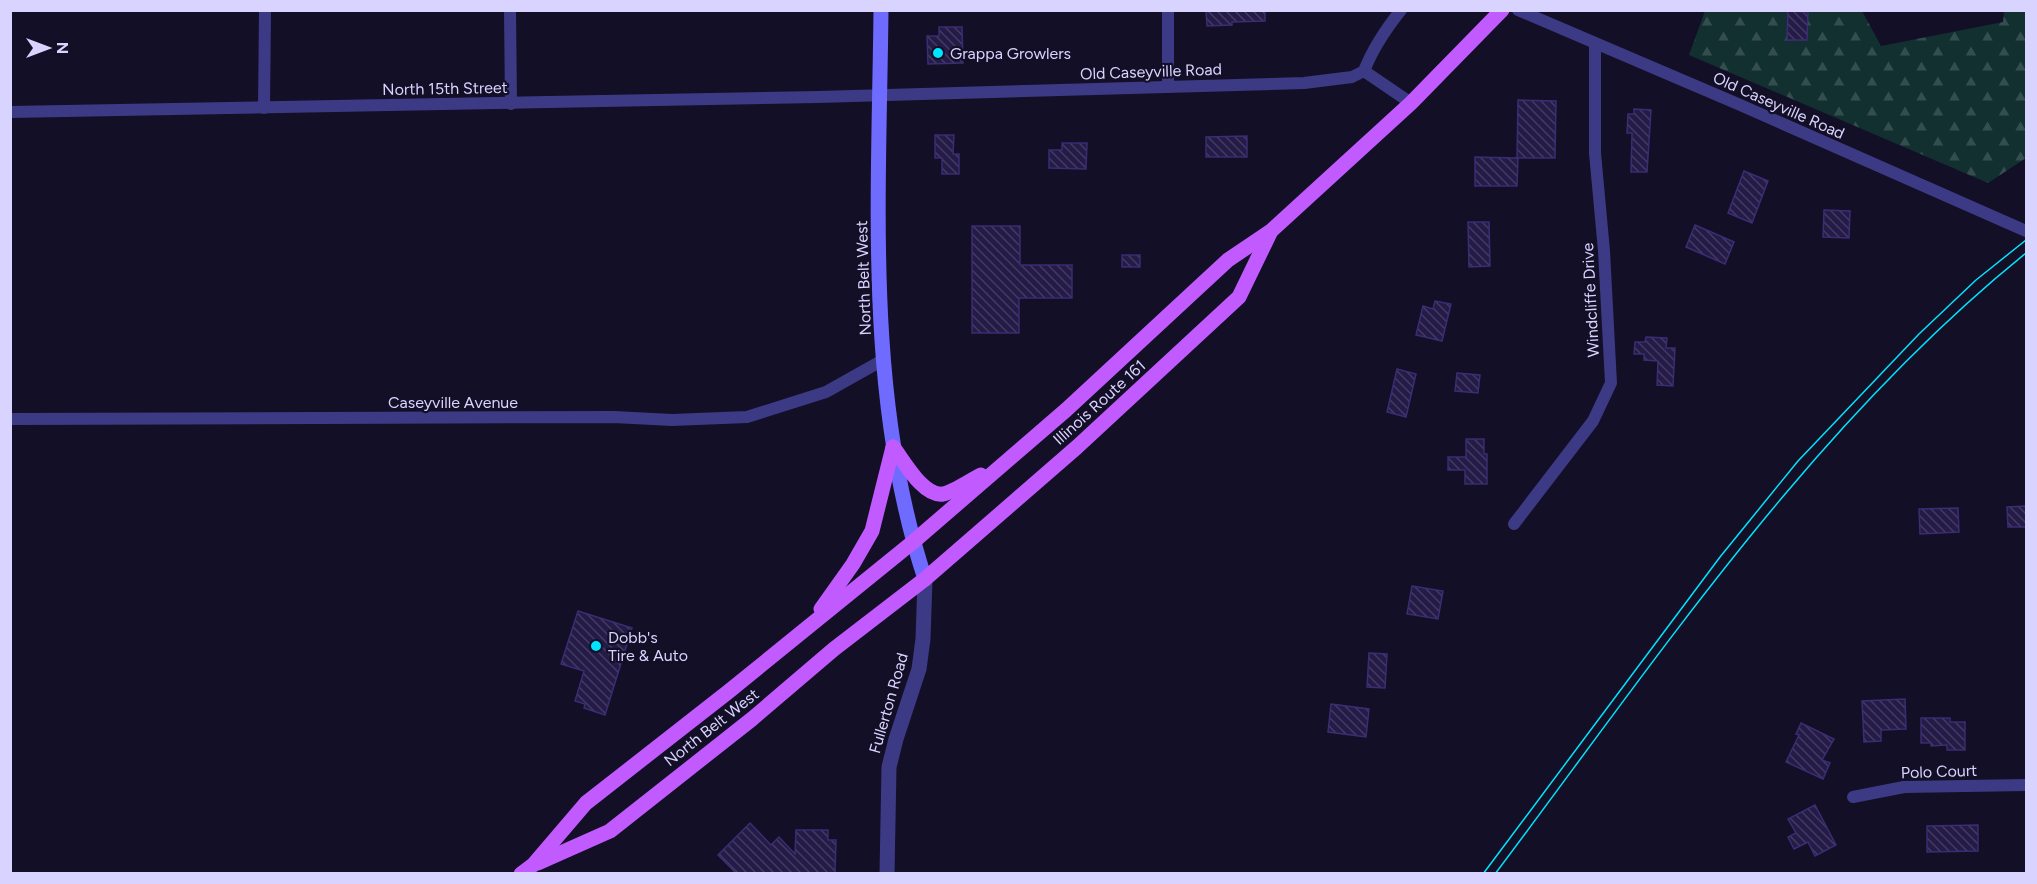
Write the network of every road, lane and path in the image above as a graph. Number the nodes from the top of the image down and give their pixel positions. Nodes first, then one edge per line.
1 (265, 10) edge
2 (510, 10) edge
3 (881, 10) edge
4 (1168, 10) edge
5 (1401, 10) edge
6 (1502, 10) edge
7 (1518, 10) edge
8 (1595, 44) junction
9 (1364, 71) junction
10 (1168, 87) junction
11 (880, 96) junction
12 (1411, 103) junction
13 (511, 104) junction
14 (264, 108) junction
15 (10, 112) edge
16 (1271, 231) junction
17 (2026, 231) edge
18 (883, 360) junction
19 (10, 419) edge
20 (894, 447) junction
21 (1002, 465) junction
22 (1514, 524) dead end
23 (913, 542) junction
24 (925, 579) junction
25 (810, 624) junction
26 (2026, 785) edge
27 (1853, 797) dead end
28 (527, 869) edge
29 (887, 873) edge

1 - 14 street
2 - 13 street
3 - 11 main road, North Belt West
4 - 10 street
5 - 9 street
6 - 12 main road, Illinois Route 161
7 - 8 street, Old Caseyville Road
8 - 17 street, Old Caseyville Road
8 - 22 street, Windcliffe Drive
9 - 10 street, Old Caseyville Road
9 - 12 street
10 - 11 street, Old Caseyville Road
11 - 13 street, North 15th Street
11 - 18 main road, North Belt West
12 - 16 main road, Illinois Route 161
13 - 14 street, North 15th Street
14 - 15 street, North 15th Street
16 - 21 main road, Illinois Route 161
16 - 24 main road, Illinois Route 161
18 - 19 street, Caseyville Avenue
18 - 20 main road, North Belt West
20 - 21 main road
20 - 23 main road, North Belt West
20 - 25 main road
21 - 23 main road, Illinois Route 161
23 - 24 main road, North Belt West
23 - 25 main road, North Belt West
24 - 28 main road, North Belt West
24 - 29 street, Fullerton Road
25 - 28 main road, North Belt West
26 - 27 street, Polo Court

